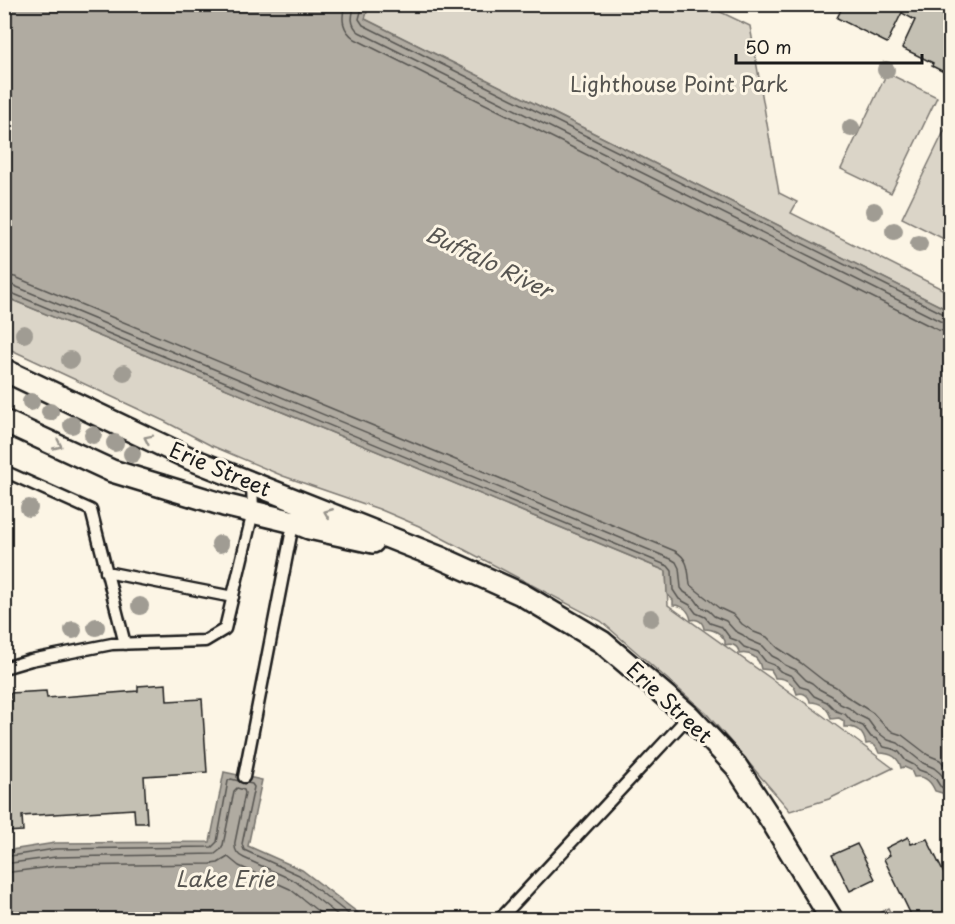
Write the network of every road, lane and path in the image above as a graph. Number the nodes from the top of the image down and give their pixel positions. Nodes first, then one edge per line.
1 (4, 370) edge
2 (4, 421) edge
3 (4, 471) edge
4 (252, 483) junction
5 (253, 512) junction
6 (296, 512) junction
7 (106, 572) junction
8 (233, 597) junction
9 (125, 644) junction
10 (4, 668) edge
11 (689, 716) junction
12 (244, 777) dead end
13 (499, 920) edge
14 (832, 920) edge

4 -> 1 street, Erie Street
2 -> 5 street, Erie Street
3 - 7 lane
4 - 5 lane
4 - 6 street, Erie Street
5 - 6 street, Erie Street
5 - 8 lane
6 - 11 street, Erie Street
6 - 12 lane
7 - 8 lane
7 - 9 lane
8 - 9 lane
9 - 10 lane
11 - 13 lane
11 - 14 street, Erie Street

